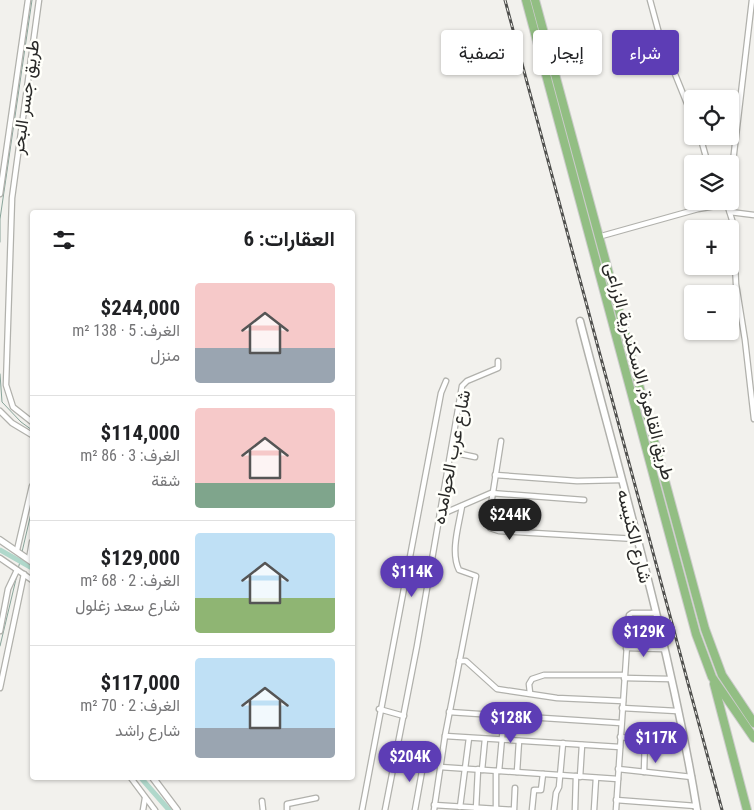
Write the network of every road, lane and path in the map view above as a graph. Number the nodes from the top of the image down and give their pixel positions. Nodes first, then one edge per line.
1 (28, 0) edge
2 (39, 0) edge
3 (526, 0) edge
4 (535, 0) edge
5 (650, 0) edge
6 (752, 0) edge
7 (684, 96) edge
8 (734, 155) edge
9 (0, 194) edge
10 (698, 210) edge
11 (730, 212) joint
12 (754, 215) edge
13 (598, 237) junction
14 (580, 321) dead end
15 (498, 361) dead end
16 (446, 381) dead end
17 (0, 411) edge
18 (754, 419) edge
19 (30, 420) edge
20 (30, 434) edge
21 (501, 441) dead end
22 (451, 452) junction
23 (475, 457) dead end
24 (495, 475) junction
25 (621, 480) junction
26 (491, 493) junction
27 (30, 495) edge
28 (584, 500) dead end
29 (462, 506) junction
30 (440, 515) junction
31 (636, 539) junction
32 (0, 540) edge
33 (17, 550) junction
34 (0, 558) edge
35 (30, 559) edge
36 (17, 570) junction
37 (24, 574) junction
38 (30, 578) edge
39 (655, 613) junction
40 (0, 631) edge
41 (626, 648) junction
42 (663, 649) junction
43 (458, 661) junction
44 (624, 676) junction
45 (712, 677) junction
46 (670, 679) junction
47 (0, 688) edge
48 (530, 692) junction
49 (623, 701) junction
50 (622, 708) junction
51 (380, 709) junction
52 (677, 710) junction
53 (450, 712) junction
54 (404, 716) junction
55 (504, 716) junction
56 (621, 723) junction
57 (754, 723) edge
58 (445, 736) junction
59 (620, 737) junction
60 (469, 738) junction
61 (754, 738) edge
62 (485, 739) junction
63 (502, 740) junction
64 (645, 740) junction
65 (519, 741) junction
66 (563, 743) junction
67 (684, 744) junction
68 (582, 745) junction
69 (620, 747) junction
70 (424, 760) dead end
71 (440, 767) junction
72 (465, 768) junction
73 (618, 769) junction
74 (480, 770) junction
75 (498, 771) junction
76 (517, 772) junction
77 (644, 772) junction
78 (542, 774) junction
79 (560, 775) junction
80 (578, 776) junction
81 (692, 777) junction
82 (596, 778) junction
83 (618, 779) junction
84 (132, 780) edge
85 (154, 780) edge
86 (515, 788) dead end
87 (145, 798) junction
88 (316, 798) dead end
89 (616, 800) junction
90 (262, 801) dead end
91 (460, 807) junction
92 (434, 808) edge
93 (697, 808) edge
94 (476, 809) edge
95 (496, 809) edge
96 (143, 810) edge
97 (155, 810) edge
98 (177, 810) edge
99 (263, 810) edge
100 (287, 810) edge
101 (362, 810) edge
102 (385, 810) edge
103 (415, 810) edge
104 (514, 810) edge
105 (532, 810) edge
106 (554, 810) edge
107 (575, 810) edge
108 (594, 810) edge
109 (616, 810) edge
110 (747, 810) edge

1 - 9 street, طريق جسر البحر
2 - 19 street, طريق جسر البحر
3 - 45 highway, طريق القاهرة, الاسكندرية الزراعى
4 - 13 highway, طريق القاهرة, الاسكندرية الزراعى
5 - 7 street
6 - 8 street
10 - 13 street
11 - 12 street
11 - 18 street
13 - 57 highway, طريق القاهرة, الاسكندرية الزراعى
14 - 25 main road, شارع الكنيسه
15 - 22 street, شارع عرب الحوامده
16 - 51 street
17 - 20 street
21 - 24 street
22 - 23 street
22 - 30 street, شارع عرب الحوامده
24 - 25 street
24 - 26 street
25 - 31 main road, شارع الكنيسه
26 - 28 street
26 - 29 street
26 - 31 street
27 - 33 street
29 - 30 street
29 - 43 street
30 - 54 street, شارع عرب الحوامده
31 - 39 main road, شارع الكنيسه
32 - 33 street
33 - 35 street
34 - 36 street
36 - 37 street
36 - 40 street
37 - 38 street
37 - 47 street
39 - 41 street
39 - 42 main road, شارع الكنيسه
41 - 42 street
41 - 44 street
42 - 46 main road, شارع الكنيسه
43 - 48 street
43 - 53 street
44 - 46 street
44 - 48 street
44 - 49 street
45 - 61 highway, طريق القاهرة, الاسكندرية الزراعى
45 - 110 highway
46 - 52 main road, شارع الكنيسه
48 - 49 street
49 - 50 street
50 - 52 street
50 - 56 street
51 - 54 street
51 - 101 street
52 - 67 main road, شارع الكنيسه
53 - 55 street
53 - 58 street
54 - 102 street, شارع عرب الحوامده
55 - 56 street
55 - 63 street
56 - 59 street
58 - 60 street
58 - 71 street
59 - 64 street
59 - 69 street
60 - 62 street
60 - 72 street
62 - 63 street
62 - 74 street
63 - 65 street
63 - 75 street
64 - 67 street
64 - 77 street
65 - 66 street
65 - 76 street
66 - 68 street
66 - 79 street
67 - 81 main road, شارع الكنيسه
68 - 69 street
68 - 80 street
69 - 73 street
70 - 103 street
71 - 72 street
71 - 92 street
72 - 74 street
72 - 91 street
73 - 77 street
73 - 83 street
74 - 75 street
74 - 94 street
75 - 76 street
75 - 95 street
76 - 78 street
77 - 81 street
78 - 79 street
78 - 105 street
79 - 80 street
79 - 106 street
80 - 82 street
80 - 107 street
81 - 93 main road, شارع الكنيسه
82 - 83 street
82 - 108 street
83 - 89 street
84 - 87 street
85 - 98 street
86 - 104 street
87 - 96 street
87 - 97 street
88 - 100 street
89 - 93 street
89 - 109 street
90 - 99 street
91 - 92 street
91 - 94 street
94 - 95 street
95 - 104 street

